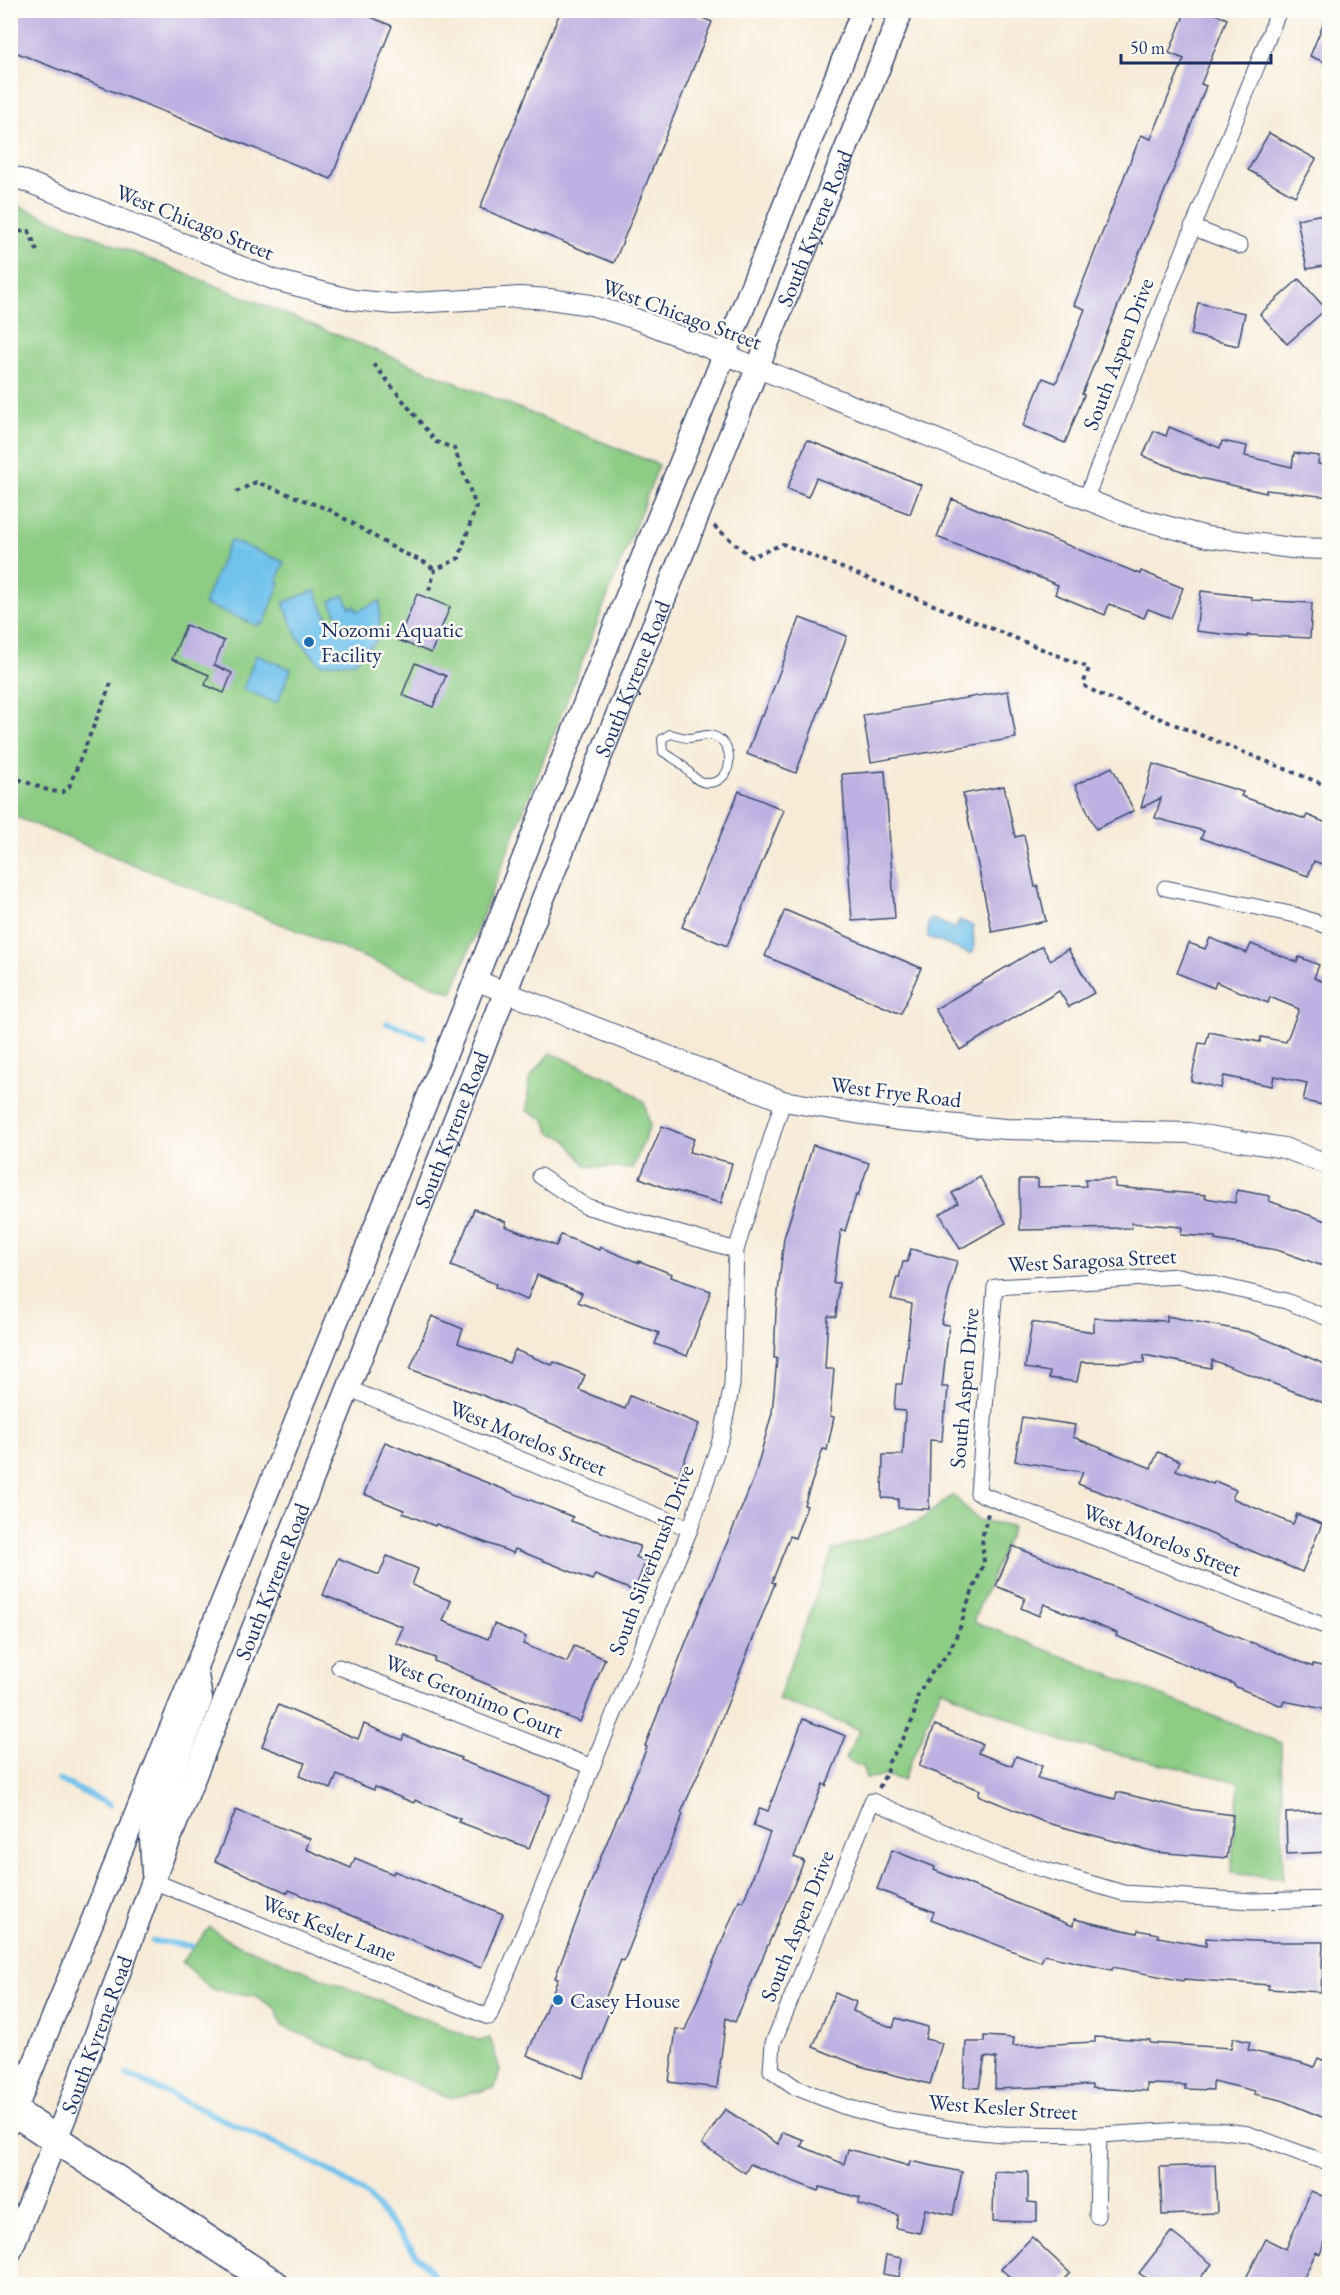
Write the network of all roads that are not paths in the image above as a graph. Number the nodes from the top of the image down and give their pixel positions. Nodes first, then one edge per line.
1 (863, 10) edge
2 (902, 10) edge
3 (1279, 10) edge
4 (10, 175) edge
5 (1192, 226) junction
6 (1240, 246) dead end
7 (725, 354) junction
8 (759, 367) junction
9 (1086, 498) junction
10 (1329, 549) edge
11 (662, 739) joint
12 (1165, 888) dead end
13 (1329, 927) edge
14 (475, 980) junction
15 (505, 992) junction
16 (783, 1101) junction
17 (1329, 1165) edge
18 (540, 1176) dead end
19 (736, 1250) junction
20 (995, 1287) joint
21 (1329, 1319) edge
22 (350, 1389) junction
23 (985, 1495) joint
24 (690, 1528) junction
25 (1329, 1628) edge
26 (339, 1667) dead end
27 (196, 1668) junction
28 (592, 1767) junction
29 (153, 1881) junction
30 (1329, 1899) edge
31 (489, 2017) joint
32 (771, 2070) joint
33 (12, 2115) edge
34 (1099, 2135) junction
35 (56, 2138) junction
36 (1329, 2164) edge
37 (1097, 2216) dead end
38 (10, 2252) edge
39 (274, 2284) edge

1 - 7 main road, South Kyrene Road
2 - 8 main road, South Kyrene Road
3 - 5 street, South Aspen Drive
4 - 7 street, West Chicago Street
5 - 6 street
5 - 9 street, South Aspen Drive
7 - 8 street, West Chicago Street
7 - 14 main road, South Kyrene Road
8 - 9 street, West Chicago Street
8 - 15 main road, South Kyrene Road
9 - 10 street, West Chicago Street
11 - 11 lane
12 - 13 street
14 - 15 street, West Frye Road
14 - 27 main road, South Kyrene Road
15 - 16 street, West Frye Road
15 - 22 main road, South Kyrene Road
16 - 17 street, West Frye Road
16 - 19 street, South Silverbrush Drive
18 - 19 street
19 - 24 street, South Silverbrush Drive
20 - 21 street, West Saragosa Street
20 - 23 street, South Aspen Drive
22 - 24 street, West Morelos Street
22 - 29 main road, South Kyrene Road
23 - 25 street, West Morelos Street
24 - 28 street, South Silverbrush Drive
26 - 28 street, West Geronimo Court
27 - 29 main road
27 - 33 main road, South Kyrene Road
28 - 31 street, South Silverbrush Drive
29 - 31 street, West Kesler Lane
29 - 35 main road, South Kyrene Road
30 - 32 street, South Aspen Drive
32 - 34 street, West Kesler Street
33 - 35 highway
34 - 36 street, West Kesler Street
34 - 37 street, West Kesler Street
35 - 38 main road, South Kyrene Road
35 - 39 highway

